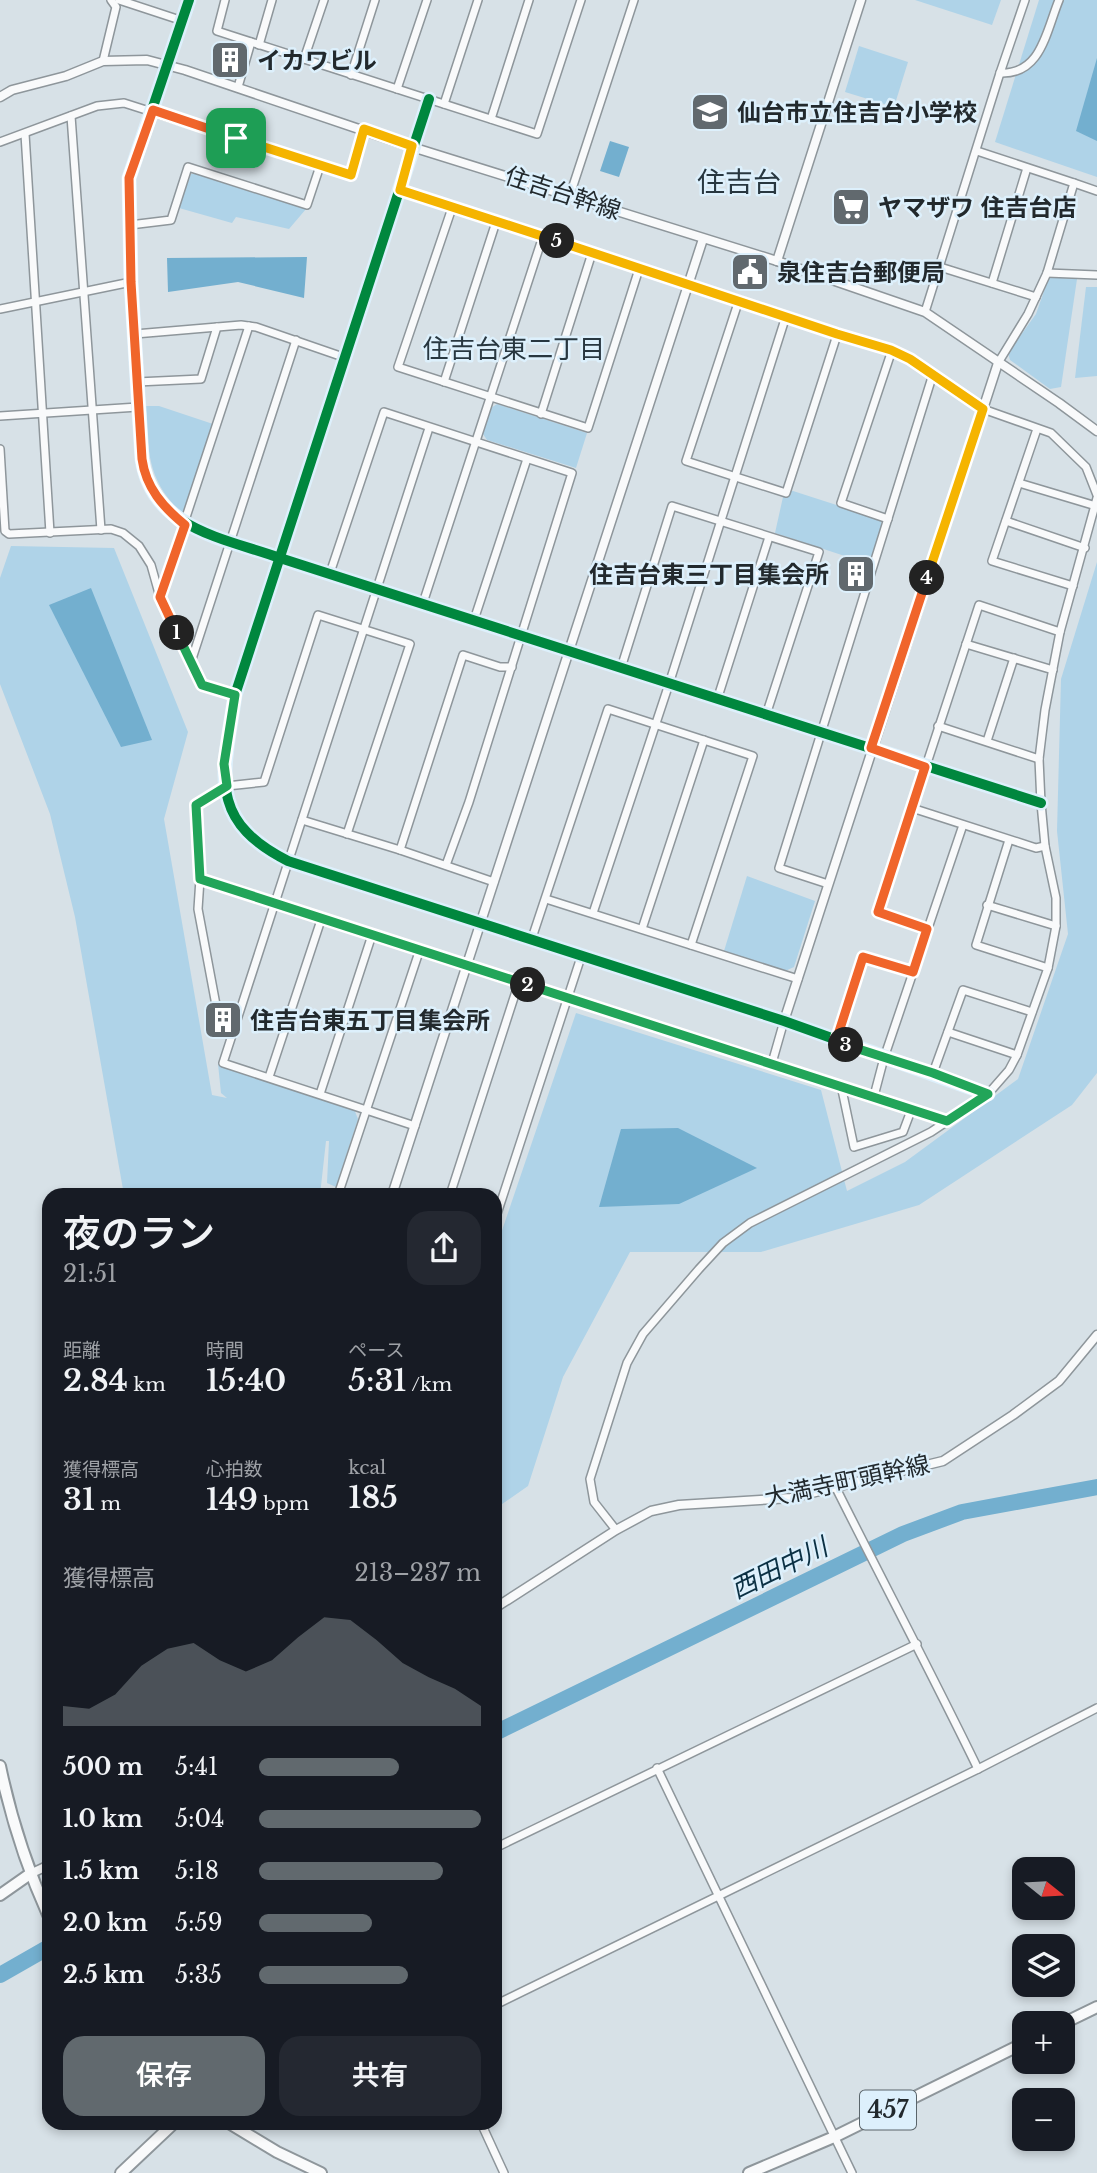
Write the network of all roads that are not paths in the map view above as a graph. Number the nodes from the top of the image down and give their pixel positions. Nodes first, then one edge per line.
1 (111, 0) edge
2 (119, 0) edge
3 (190, 0) edge
4 (225, 0) edge
5 (272, 0) edge
6 (324, 0) edge
7 (376, 0) edge
8 (427, 0) edge
9 (478, 0) edge
10 (529, 0) edge
11 (581, 0) edge
12 (634, 0) edge
13 (861, 0) edge
14 (1025, 0) edge
15 (1059, 0) edge
16 (132, 2) edge
17 (183, 21) junction
18 (255, 43) junction
19 (304, 59) junction
20 (103, 61) junction
21 (167, 65) junction
22 (1000, 73) junction
23 (351, 75) junction
24 (238, 87) junction
25 (397, 89) junction
26 (0, 97) edge
27 (429, 99) junction
28 (444, 104) junction
29 (153, 110) junction
30 (71, 116) junction
31 (491, 119) junction
32 (364, 129) junction
33 (25, 134) junction
34 (0, 142) edge
35 (412, 146) junction
36 (977, 151) junction
37 (320, 166) junction
38 (1027, 168) junction
39 (1074, 183) junction
40 (400, 190) junction
41 (1097, 191) edge
42 (570, 195) junction
43 (452, 208) junction
44 (496, 222) junction
45 (130, 225) junction
46 (543, 236) junction
47 (703, 239) junction
48 (592, 253) junction
49 (777, 261) junction
50 (940, 267) junction
51 (639, 269) junction
52 (1047, 273) junction
53 (1097, 275) edge
54 (131, 282) junction
55 (992, 283) junction
56 (688, 285) junction
57 (83, 291) junction
58 (1036, 297) junction
59 (739, 300) junction
60 (35, 303) junction
61 (0, 309) edge
62 (925, 312) junction
63 (786, 316) junction
64 (249, 326) junction
65 (217, 327) junction
66 (135, 334) junction
67 (837, 334) junction
68 (296, 341) junction
69 (891, 350) junction
70 (346, 358) junction
71 (998, 363) junction
72 (933, 374) junction
73 (137, 382) junction
74 (444, 382) junction
75 (490, 398) junction
76 (138, 407) junction
77 (983, 409) junction
78 (92, 411) junction
79 (541, 414) junction
80 (43, 415) junction
81 (0, 416) edge
82 (429, 428) junction
83 (1037, 429) junction
84 (1097, 431) edge
85 (477, 442) junction
86 (0, 449) edge
87 (527, 459) junction
88 (734, 478) junction
89 (1018, 483) junction
90 (1097, 500) edge
91 (888, 519) junction
92 (1006, 521) junction
93 (720, 522) junction
94 (185, 525) junction
95 (101, 530) junction
96 (50, 533) junction
97 (769, 537) junction
98 (230, 540) junction
99 (1085, 548) junction
100 (280, 558) junction
101 (330, 573) junction
102 (1073, 586) junction
103 (376, 588) junction
104 (160, 597) junction
105 (423, 603) junction
106 (474, 620) junction
107 (363, 628) junction
108 (1060, 632) junction
109 (521, 635) junction
110 (966, 644) junction
111 (570, 652) junction
112 (1014, 658) junction
113 (191, 662) junction
114 (512, 667) junction
115 (621, 668) junction
116 (1053, 670) junction
117 (669, 684) junction
118 (235, 695) junction
119 (717, 700) junction
120 (766, 715) junction
121 (655, 725) junction
122 (938, 726) junction
123 (820, 733) junction
124 (704, 740) junction
125 (987, 741) junction
126 (871, 748) junction
127 (1040, 759) junction
128 (925, 767) junction
129 (227, 786) junction
130 (1041, 803) junction
131 (912, 808) junction
132 (302, 820) junction
133 (963, 825) junction
134 (347, 834) junction
135 (1009, 840) junction
136 (1045, 846) junction
137 (400, 850) junction
138 (288, 861) junction
139 (446, 865) junction
140 (200, 879) junction
141 (494, 883) junction
142 (828, 884) junction
143 (546, 899) junction
144 (274, 901) junction
145 (987, 905) junction
146 (593, 913) junction
147 (322, 917) junction
148 (480, 924) junction
149 (1056, 926) junction
150 (642, 929) junction
151 (927, 929) junction
152 (372, 935) junction
153 (531, 941) junction
154 (691, 945) junction
155 (419, 949) junction
156 (581, 957) junction
157 (468, 965) junction
158 (1048, 968) junction
159 (913, 972) junction
160 (798, 979) junction
161 (519, 982) junction
162 (567, 998) junction
163 (1032, 1012) junction
164 (238, 1013) junction
165 (784, 1021) junction
166 (948, 1032) junction
167 (836, 1041) junction
168 (1017, 1055) junction
169 (884, 1058) junction
170 (772, 1063) junction
171 (933, 1073) junction
172 (269, 1077) junction
173 (841, 1085) junction
174 (320, 1094) junction
175 (988, 1094) junction
176 (874, 1096) junction
177 (912, 1108) junction
178 (366, 1110) junction
179 (947, 1121) junction
180 (415, 1126) junction
181 (340, 1188) edge
182 (395, 1188) edge
183 (452, 1188) edge
184 (502, 1198) edge
185 (1097, 1335) edge
186 (836, 1488) junction
187 (617, 1530) junction
188 (502, 1604) edge
189 (917, 1644) junction
190 (1097, 1708) edge
191 (0, 1766) edge
192 (657, 1768) junction
193 (978, 1769) junction
194 (502, 1844) edge
195 (42, 1869) edge
196 (30, 1874) junction
197 (0, 1895) edge
198 (718, 1896) junction
199 (42, 1901) edge
200 (502, 2003) edge
201 (1097, 2007) edge
202 (1075, 2018) edge
203 (1012, 2049) edge
204 (167, 2130) edge
205 (240, 2130) edge
206 (484, 2130) edge
207 (834, 2137) junction
208 (129, 2171) edge
209 (321, 2173) edge
210 (503, 2173) edge
211 (749, 2173) edge
212 (852, 2173) edge

1 - 20 street
2 - 16 street
3 - 17 street
4 - 18 street
5 - 18 street
6 - 19 street
7 - 23 street
8 - 25 street
9 - 28 street
10 - 31 street
11 - 31 street
12 - 42 street
13 - 49 street
14 - 22 street
15 - 22 street
16 - 17 street
17 - 21 street
18 - 19 street
18 - 24 street
19 - 23 street
20 - 21 street, 住吉台幹線
20 - 26 street, 住吉台幹線
21 - 24 street, 住吉台幹線
21 - 29 street
22 - 36 street
23 - 25 street
24 - 32 street, 住吉台幹線
25 - 27 street
27 - 28 street
27 - 35 street
28 - 31 street
29 - 30 street
29 - 37 street
29 - 45 street
30 - 33 street
30 - 57 street
32 - 35 street, 住吉台幹線
32 - 37 street
33 - 34 street
33 - 60 street
35 - 40 street
35 - 42 street, 住吉台幹線
36 - 38 street
36 - 50 street
37 - 45 street
38 - 39 street
38 - 55 street
39 - 41 street
39 - 52 street
40 - 43 street
40 - 70 street
42 - 47 street, 住吉台幹線
43 - 44 street
43 - 74 street
44 - 46 street
44 - 74 street
45 - 54 street
46 - 48 street
46 - 75 street
47 - 49 street, 住吉台幹線
47 - 56 street
48 - 51 street
48 - 79 street
49 - 62 street, 住吉台幹線
50 - 55 street
50 - 62 street
51 - 56 street
51 - 79 street
52 - 53 street
52 - 58 street
54 - 57 street
54 - 66 street
55 - 58 street
56 - 59 street
56 - 111 street
57 - 60 street
57 - 78 street
58 - 71 street
59 - 63 street
59 - 88 street
60 - 61 street
60 - 80 street
62 - 71 street, 住吉台幹線
63 - 67 street
63 - 88 street
64 - 65 street
64 - 68 street
64 - 94 street
65 - 66 street
65 - 73 street
66 - 73 street
67 - 69 street
67 - 88 street
68 - 70 street
68 - 98 street
69 - 72 street
69 - 91 street
70 - 100 street
71 - 77 street
71 - 84 street, 住吉台幹線
72 - 77 street
72 - 91 street
73 - 76 street
74 - 75 street
75 - 79 street
75 - 85 street
76 - 78 street
76 - 94 street
77 - 83 street
77 - 126 street
78 - 80 street
78 - 95 street
80 - 81 street
80 - 96 street
82 - 85 street
82 - 101 street
82 - 103 street
83 - 89 street
83 - 90 street
85 - 87 street
85 - 105 street
86 - 96 street
87 - 106 street
87 - 109 street
88 - 93 street
89 - 90 street
89 - 92 street
90 - 99 street
91 - 123 street
92 - 99 street
92 - 102 street
93 - 97 street
93 - 115 street
93 - 117 street
94 - 98 street
94 - 104 street
95 - 96 street
95 - 104 street
97 - 119 street
97 - 120 street
98 - 100 street
98 - 113 street
99 - 102 street
100 - 101 street
100 - 118 street
101 - 103 street
102 - 108 street
103 - 105 street
103 - 107 street
104 - 113 street
105 - 106 street
106 - 109 street
107 - 129 street
107 - 132 street
107 - 134 street
108 - 110 street
108 - 116 street
109 - 111 street
109 - 114 street
110 - 112 street
110 - 122 street
111 - 115 street
111 - 141 street
112 - 116 street
112 - 125 street
113 - 118 street
114 - 137 street
114 - 139 street
115 - 117 street
116 - 127 street
117 - 119 street
117 - 121 street
118 - 129 street
119 - 120 street
120 - 123 street
121 - 124 street
121 - 143 street
121 - 146 street
122 - 125 street
122 - 128 street
123 - 126 street
123 - 142 street
124 - 150 street
124 - 154 street
125 - 127 street
126 - 128 street
126 - 142 street
127 - 130 street
128 - 130 street
128 - 131 street
129 - 138 street
129 - 140 street
130 - 136 street
131 - 133 street
131 - 151 street
132 - 134 street
132 - 138 street
133 - 135 street
133 - 151 street
134 - 137 street
135 - 136 street
135 - 145 street
136 - 149 street
137 - 139 street
138 - 144 street
138 - 148 street
139 - 141 street
140 - 144 street
140 - 164 street
141 - 148 street
142 - 160 street
143 - 146 street
143 - 153 street
144 - 147 street
144 - 164 street
145 - 149 street
145 - 158 street
146 - 150 street
147 - 152 street
147 - 172 street
148 - 153 street
148 - 157 street
149 - 158 street
150 - 154 street
151 - 159 street
152 - 155 street
152 - 174 street
153 - 156 street
154 - 160 street
155 - 157 street
155 - 178 street
156 - 162 street
156 - 165 street
157 - 161 street
157 - 180 street
158 - 163 street
159 - 167 street
159 - 169 street
160 - 165 street
161 - 162 street
161 - 183 street
162 - 170 street
162 - 184 street
163 - 166 street
163 - 168 street
164 - 172 street
165 - 167 street
165 - 170 street
166 - 168 street
166 - 171 street
167 - 169 street
168 - 175 street
169 - 171 street
169 - 176 street
170 - 173 street
171 - 175 street
172 - 174 street
173 - 176 street
173 - 177 street
174 - 178 street
175 - 179 street
176 - 177 street
177 - 179 street
178 - 180 street
178 - 181 street
179 - 187 street
180 - 182 street
185 - 186 street, 大満寺町頭幹線
186 - 187 street, 大満寺町頭幹線
186 - 189 street
187 - 188 street, 大満寺町頭幹線
189 - 192 street
189 - 193 street
190 - 193 street
191 - 196 highway
192 - 194 street
192 - 198 street
193 - 198 street
195 - 196 street
196 - 197 highway
196 - 199 highway
198 - 200 street
198 - 207 street
201 - 202 highway
203 - 207 highway, 457
204 - 208 highway
205 - 209 highway
206 - 210 street
207 - 211 highway, 457
207 - 212 street

